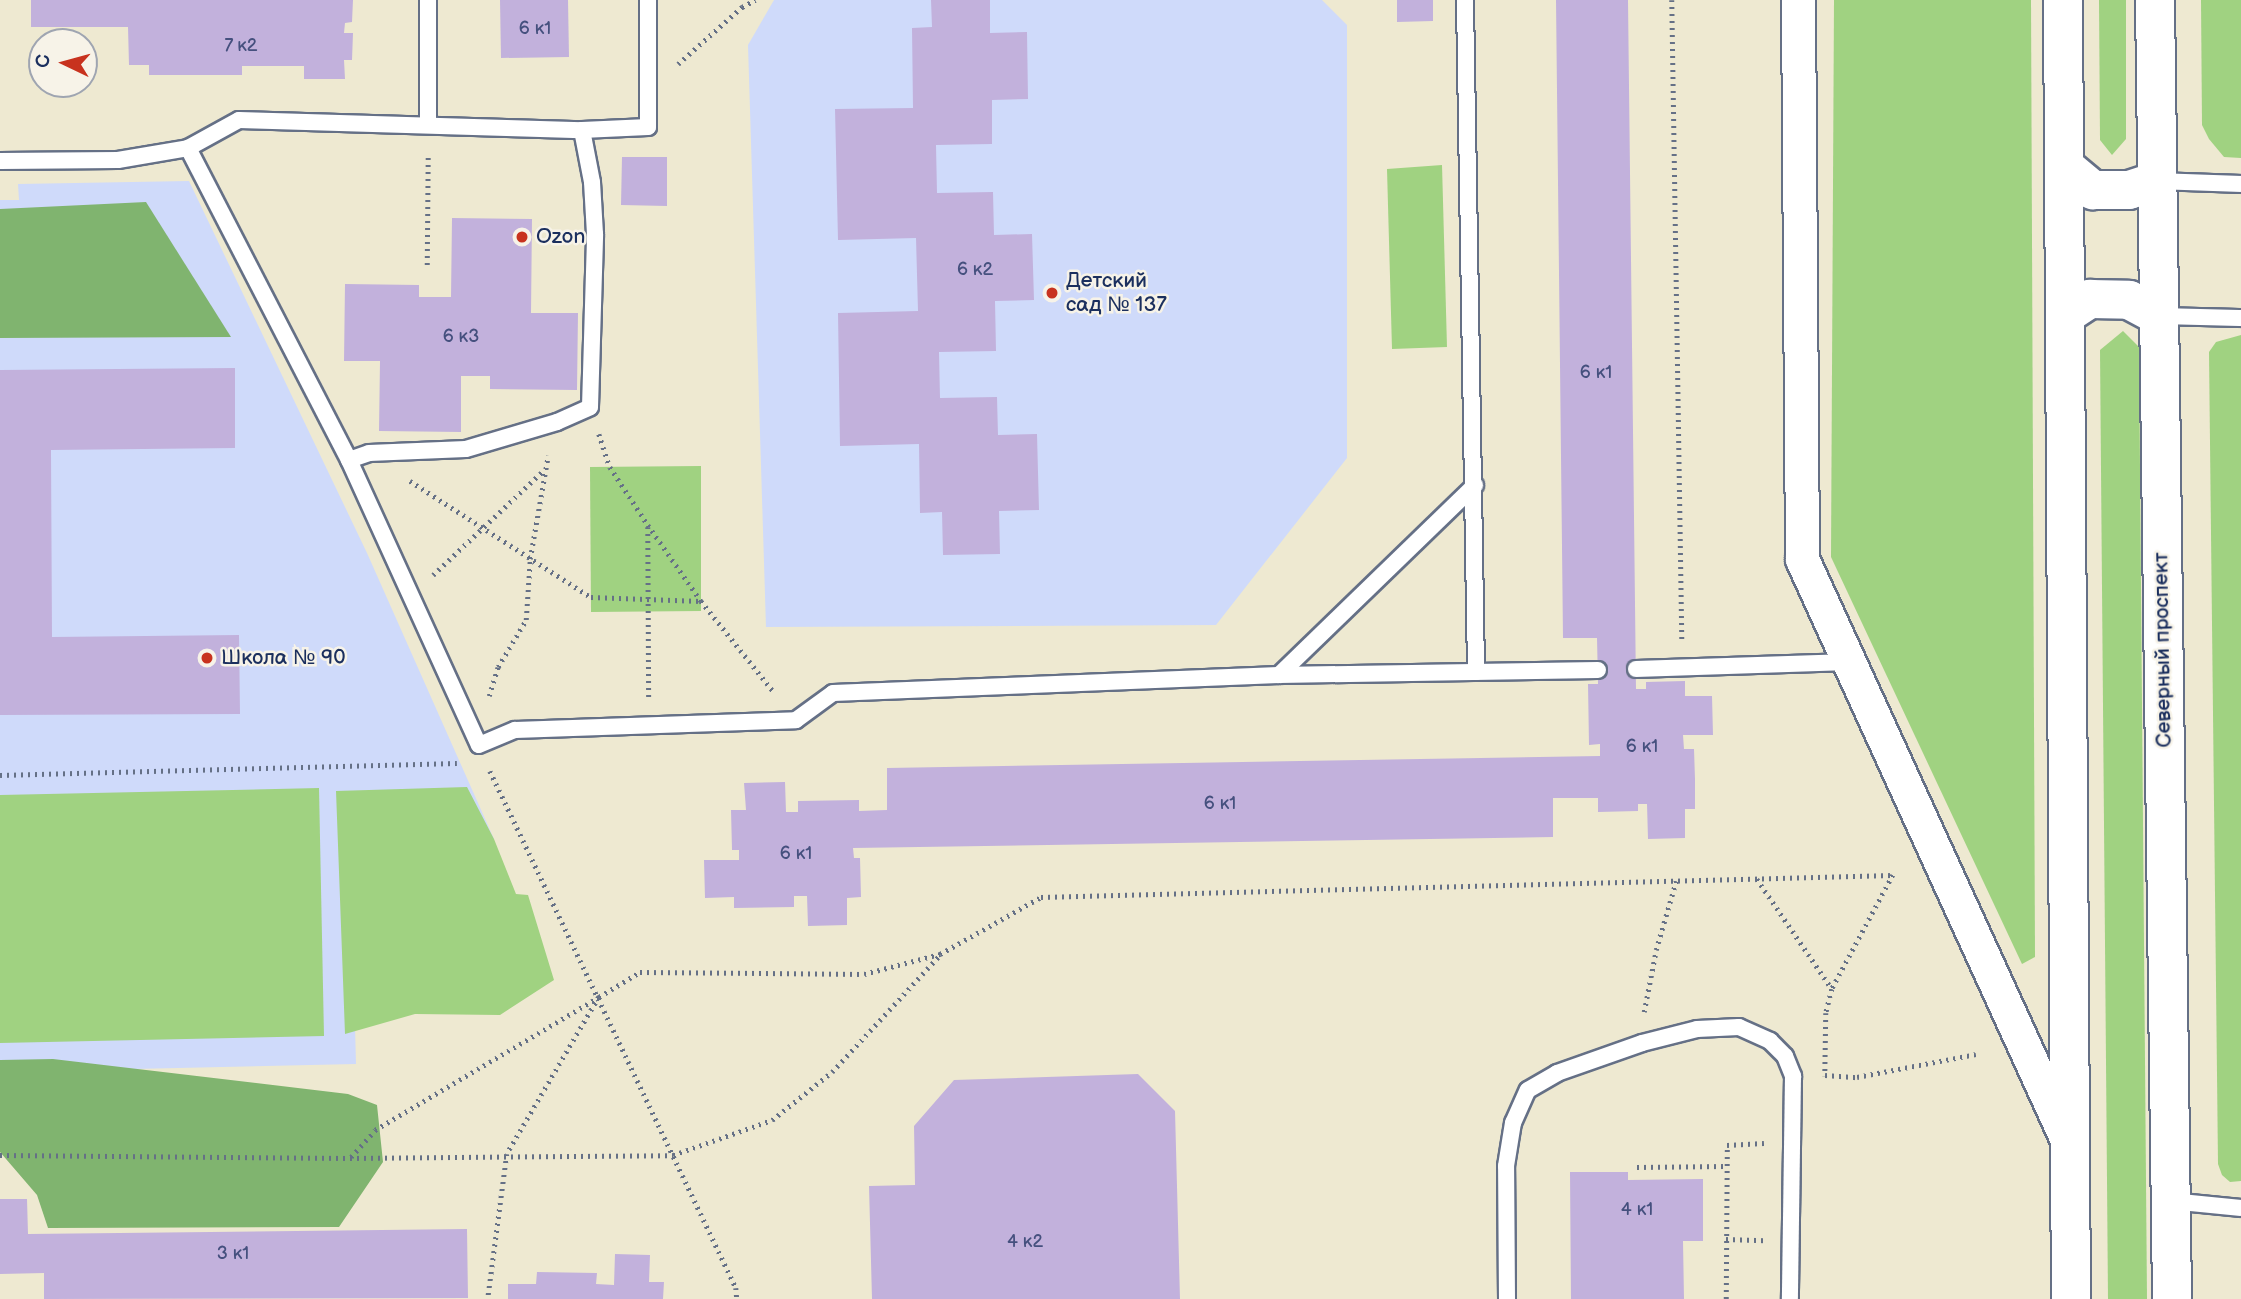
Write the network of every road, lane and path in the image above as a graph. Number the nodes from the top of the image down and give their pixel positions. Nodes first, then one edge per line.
1 (428, 0) edge
2 (648, 0) edge
3 (745, 0) edge
4 (755, 0) edge
5 (1465, 0) edge
6 (1672, 0) edge
7 (1798, 0) edge
8 (2063, 0) edge
9 (2155, 0) edge
10 (741, 7) junction
11 (648, 91) junction
12 (428, 124) junction
13 (582, 130) junction
14 (188, 148) junction
15 (0, 161) edge
16 (2064, 166) junction
17 (2157, 181) junction
18 (2241, 184) edge
19 (427, 265) dead end
20 (2065, 315) junction
21 (2158, 316) junction
22 (2241, 318) edge
23 (590, 407) junction
24 (557, 422) junction
25 (369, 453) junction
26 (349, 460) junction
27 (544, 469) junction
28 (1475, 485) junction
29 (648, 525) junction
30 (482, 528) junction
31 (530, 559) junction
32 (411, 596) junction
33 (649, 599) junction
34 (701, 601) junction
35 (1849, 662) junction
36 (1683, 668) junction
37 (1636, 669) dead end
38 (1598, 670) dead end
39 (1476, 672) junction
40 (1279, 675) junction
41 (796, 720) junction
42 (649, 726) junction
43 (481, 749) junction
44 (0, 775) edge
45 (1757, 879) junction
46 (1676, 881) junction
47 (940, 954) junction
48 (1832, 989) junction
49 (599, 997) junction
50 (1643, 1043) junction
51 (1976, 1054) dead end
52 (1825, 1075) junction
53 (1825, 1089) dead end
54 (1775, 1142) dead end
55 (2070, 1148) junction
56 (507, 1154) junction
57 (0, 1155) edge
58 (673, 1155) junction
59 (350, 1158) junction
60 (1726, 1166) junction
61 (1637, 1167) dead end
62 (2171, 1201) junction
63 (2241, 1208) edge
64 (1726, 1239) junction
65 (1772, 1240) dead end
66 (488, 1299) edge
67 (737, 1299) edge
68 (1507, 1299) edge
69 (1726, 1299) edge
70 (1790, 1299) edge
71 (2071, 1299) edge
72 (2172, 1299) edge

1 - 12 lane
2 - 11 lane
3 - 10 path
4 - 10 path
5 - 28 lane
6 - 36 path
7 - 35 street
8 - 16 main road
9 - 17 main road, Северный проспект
10 - 11 path
11 - 13 lane
12 - 13 lane
12 - 14 lane
12 - 19 path
13 - 23 lane
14 - 15 lane
14 - 26 lane
16 - 17 main road
16 - 20 main road
17 - 18 lane
17 - 21 main road, Северный проспект
20 - 21 main road
20 - 55 main road
21 - 22 lane
21 - 62 main road, Северный проспект
23 - 24 lane
23 - 29 path
24 - 25 lane
24 - 27 path
25 - 26 lane
25 - 30 path
26 - 32 lane
27 - 30 path
27 - 31 path
28 - 39 lane
28 - 40 lane
29 - 33 path
29 - 34 path
30 - 31 path
30 - 32 path
31 - 33 path
31 - 43 path
32 - 43 lane
33 - 34 path
33 - 42 path
34 - 41 path
35 - 36 lane
35 - 55 street
36 - 37 lane
38 - 39 lane
39 - 40 lane
40 - 41 lane
41 - 42 lane
42 - 43 lane
43 - 44 path
43 - 49 path
45 - 46 path
45 - 48 path
45 - 48 path
46 - 47 path
46 - 50 path
47 - 49 path
47 - 58 path
48 - 52 path
49 - 56 path
49 - 58 path
49 - 59 path
50 - 68 lane
50 - 70 lane
51 - 52 path
52 - 53 path
54 - 60 path
55 - 71 main road
56 - 58 path
56 - 59 path
56 - 66 path
57 - 59 path
58 - 67 path
60 - 61 path
60 - 64 path
62 - 63 lane
62 - 72 main road, Северный проспект
64 - 65 path
64 - 69 path

